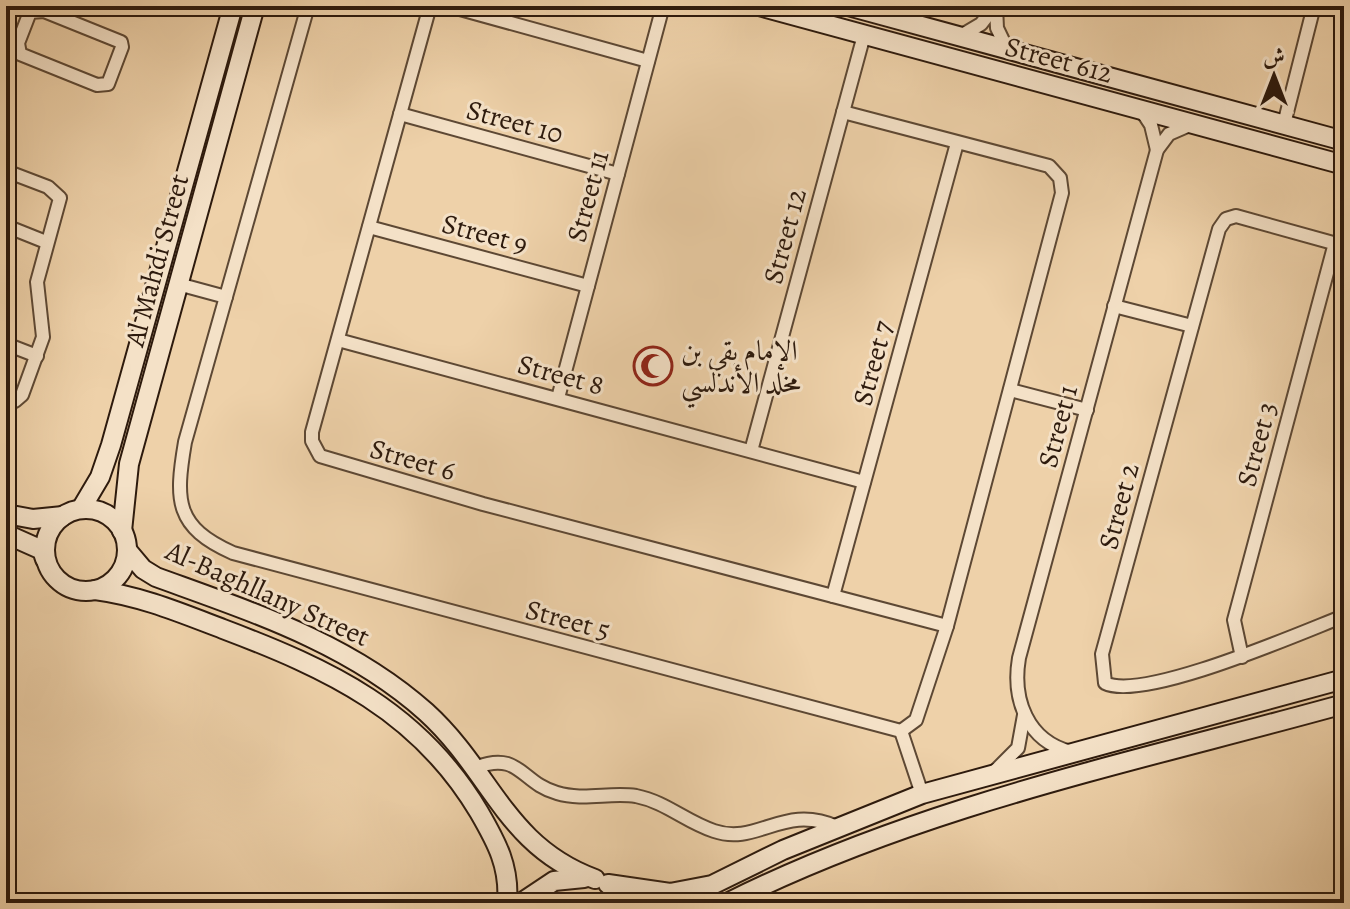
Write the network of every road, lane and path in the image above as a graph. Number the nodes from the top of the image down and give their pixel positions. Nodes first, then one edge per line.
1 (15, 6) edge
2 (233, 6) edge
3 (255, 6) edge
4 (308, 6) edge
5 (430, 6) edge
6 (449, 6) edge
7 (663, 6) edge
8 (835, 6) edge
9 (995, 6) edge
10 (1314, 6) edge
11 (768, 7) edge
12 (855, 8) edge
13 (30, 12) junction
14 (864, 35) junction
15 (959, 37) junction
16 (1008, 51) junction
17 (648, 61) junction
18 (1078, 68) junction
19 (995, 70) junction
20 (1141, 110) junction
21 (843, 112) junction
22 (400, 114) junction
23 (1192, 124) junction
24 (1284, 124) junction
25 (1344, 141) edge
26 (957, 143) junction
27 (1157, 150) junction
28 (1319, 158) junction
29 (1344, 159) edge
30 (1344, 165) edge
31 (6, 171) edge
32 (618, 174) junction
33 (6, 226) edge
34 (369, 227) junction
35 (46, 242) junction
36 (1340, 245) edge
37 (178, 284) junction
38 (588, 286) junction
39 (226, 297) junction
40 (1114, 306) junction
41 (1192, 326) junction
42 (338, 340) junction
43 (6, 344) edge
44 (37, 356) junction
45 (1010, 390) junction
46 (558, 398) junction
47 (6, 399) edge
48 (1087, 410) junction
49 (751, 451) junction
50 (864, 482) junction
51 (81, 509) junction
52 (6, 514) edge
53 (63, 516) junction
54 (122, 531) junction
55 (6, 534) edge
56 (127, 550) junction
57 (49, 569) junction
58 (95, 590) junction
59 (833, 596) junction
60 (1343, 620) edge
61 (947, 626) junction
62 (1242, 657) junction
63 (1340, 678) edge
64 (1344, 704) edge
65 (1024, 715) junction
66 (901, 731) junction
67 (1075, 753) junction
68 (477, 767) junction
69 (983, 776) junction
70 (922, 794) junction
71 (901, 803) junction
72 (837, 827) junction
73 (803, 867) junction
74 (601, 881) junction
75 (507, 903) edge
76 (521, 903) edge
77 (635, 903) edge
78 (727, 903) edge

1 - 13 street
2 - 51 street, Al Mahdi Street
3 - 37 street, Al Mahdi Street
4 - 39 street, Street 5
5 - 22 street, Street 6
6 - 17 street
7 - 17 street, Street 11
8 - 12 street, Street 612
9 - 15 street
9 - 16 street
10 - 24 street
11 - 14 street, Street 612
12 - 15 street, Street 612
13 - 13 street
14 - 19 street, Street 612
14 - 21 street, Street 12
15 - 16 street, Street 612
16 - 18 street, Street 612
17 - 32 street, Street 11
18 - 19 street
18 - 24 street, Street 612
19 - 20 street, Street 612
20 - 23 street, Street 612
20 - 27 street
21 - 26 street
21 - 49 street, Street 12
22 - 32 street, Street 10
22 - 34 street, Street 6
23 - 27 street
23 - 28 street, Street 612
24 - 25 street, Street 612
26 - 45 street
26 - 50 street, Street 7
27 - 40 street, Street 1
28 - 29 street
28 - 30 street, Street 612
31 - 35 street
32 - 38 street, Street 11
33 - 35 street
34 - 38 street, Street 9
34 - 42 street, Street 6
35 - 44 street
36 - 41 street, Street 2
36 - 62 street, Street 3
37 - 39 street
37 - 54 street, Al Mahdi Street
38 - 46 street, Street 11
39 - 66 street, Street 5
40 - 41 street
40 - 48 street, Street 1
41 - 62 street, Street 2
42 - 46 street, Street 8
42 - 59 street, Street 6
43 - 44 street
44 - 47 street
45 - 48 street
45 - 61 street
46 - 49 street, Street 8
48 - 65 street, Street 1
49 - 50 street, Street 8
50 - 59 street, Street 7
51 - 53 street
51 - 54 street
52 - 53 street
53 - 57 street
54 - 56 street
55 - 57 street
56 - 58 street
56 - 68 street, Al-Baghllany Street
57 - 58 street
58 - 75 street, Al-Baghllany Street
59 - 61 street, Street 6
60 - 62 street, Street 2
61 - 66 street
63 - 67 street
64 - 73 street
65 - 67 street
65 - 69 street, Street 1
66 - 70 street
67 - 69 street
68 - 72 street
68 - 74 street, Al-Baghllany Street
69 - 70 street
70 - 71 street
71 - 72 street
71 - 73 street
72 - 74 street
73 - 78 street
74 - 76 street
74 - 77 street

